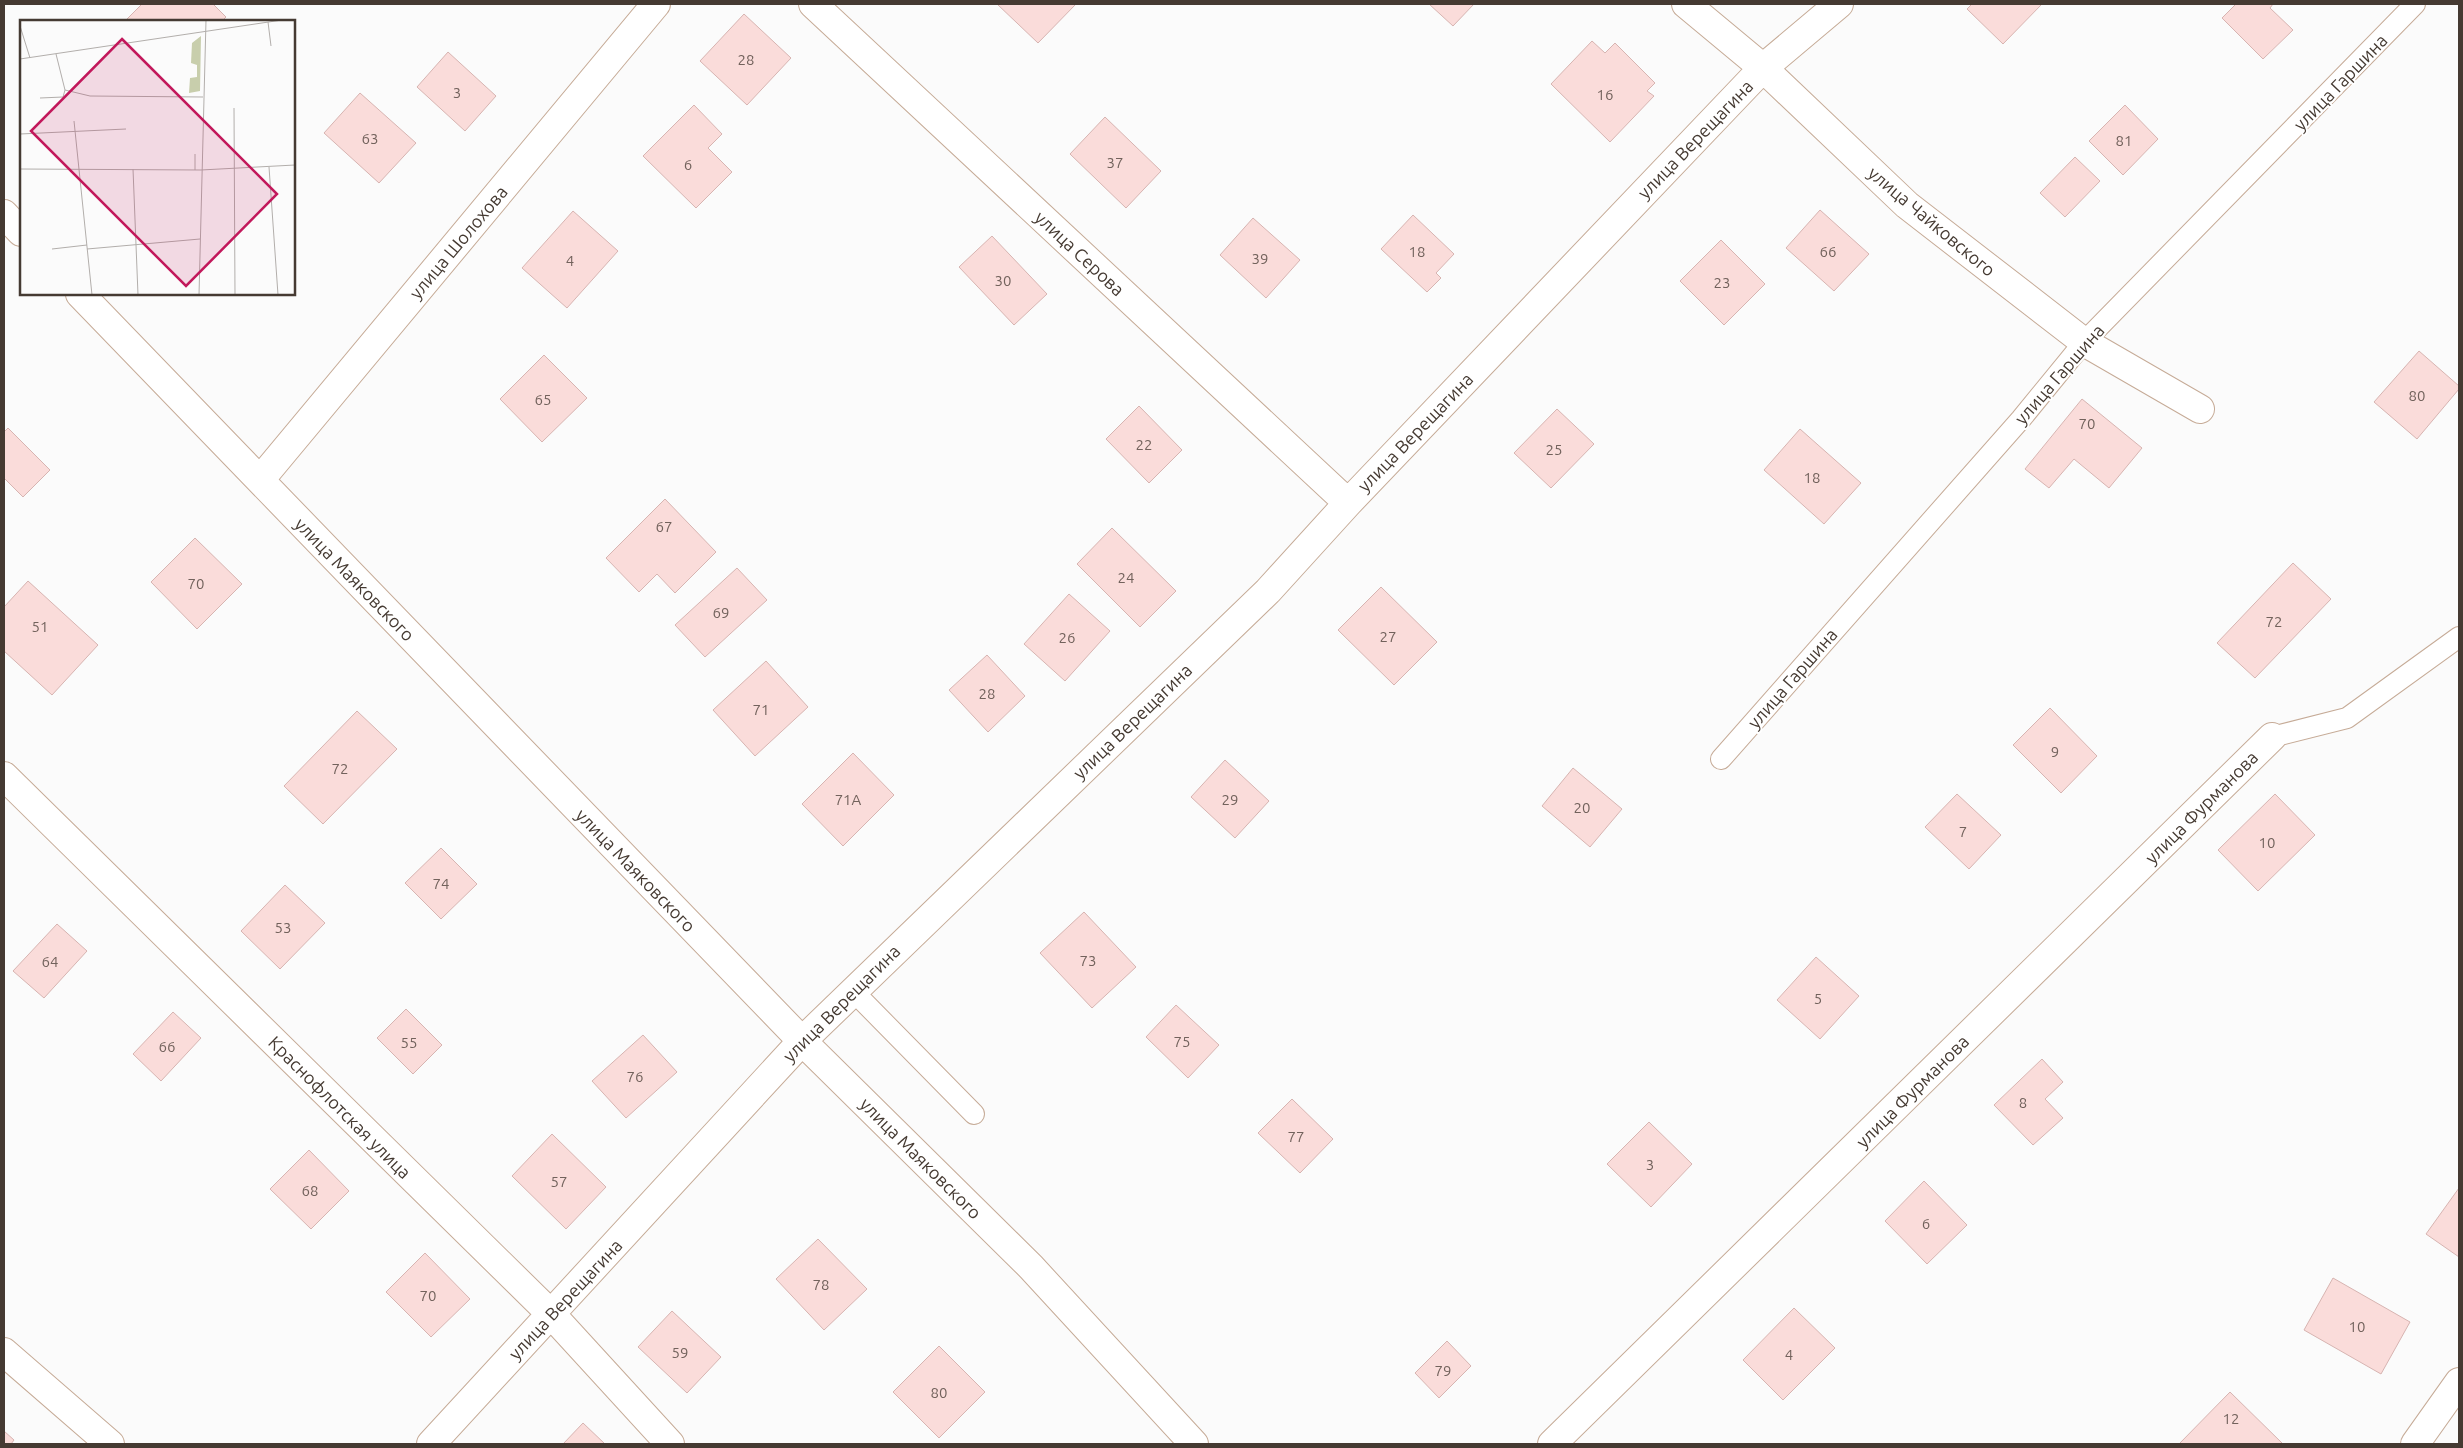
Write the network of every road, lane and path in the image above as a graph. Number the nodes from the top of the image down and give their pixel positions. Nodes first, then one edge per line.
1 (656, 4) edge
2 (813, 4) edge
3 (1686, 4) edge
4 (1839, 4) edge
5 (2415, 4) edge
6 (1763, 68) junction
7 (4, 214) edge
8 (20, 231) edge
9 (81, 295) edge
10 (2084, 342) junction
11 (2200, 409) dead end
12 (260, 480) junction
13 (1348, 503) junction
14 (2459, 637) edge
15 (2272, 737) joint
16 (1721, 760) dead end
17 (4, 776) edge
18 (852, 990) junction
19 (802, 1041) junction
20 (974, 1114) dead end
21 (551, 1314) junction
22 (4, 1352) edge
23 (2459, 1382) edge
24 (110, 1444) edge
25 (430, 1444) edge
26 (670, 1444) edge
27 (1194, 1444) edge
28 (1552, 1444) edge
29 (2415, 1444) edge

1 - 12 street, улица Шолохова
2 - 13 street, улица Серова
3 - 6 street, улица Чайковского
4 - 6 street, улица Верещагина
5 - 10 lane, улица Гаршина
6 - 10 street, улица Чайковского
6 - 13 street, улица Верещагина
7 - 8 street
9 - 12 street, улица Маяковского
10 - 11 street, улица Чайковского
10 - 16 lane, улица Гаршина
12 - 19 street, улица Маяковского
13 - 18 street, улица Верещагина
14 - 15 lane
15 - 28 street, улица Фурманова
17 - 21 street, Краснофлотская улица
18 - 19 street, улица Верещагина
18 - 20 lane
19 - 21 street, улица Верещагина
19 - 27 street, улица Маяковского
21 - 25 street, улица Верещагина
21 - 26 street, Краснофлотская улица
22 - 24 street
23 - 29 street

